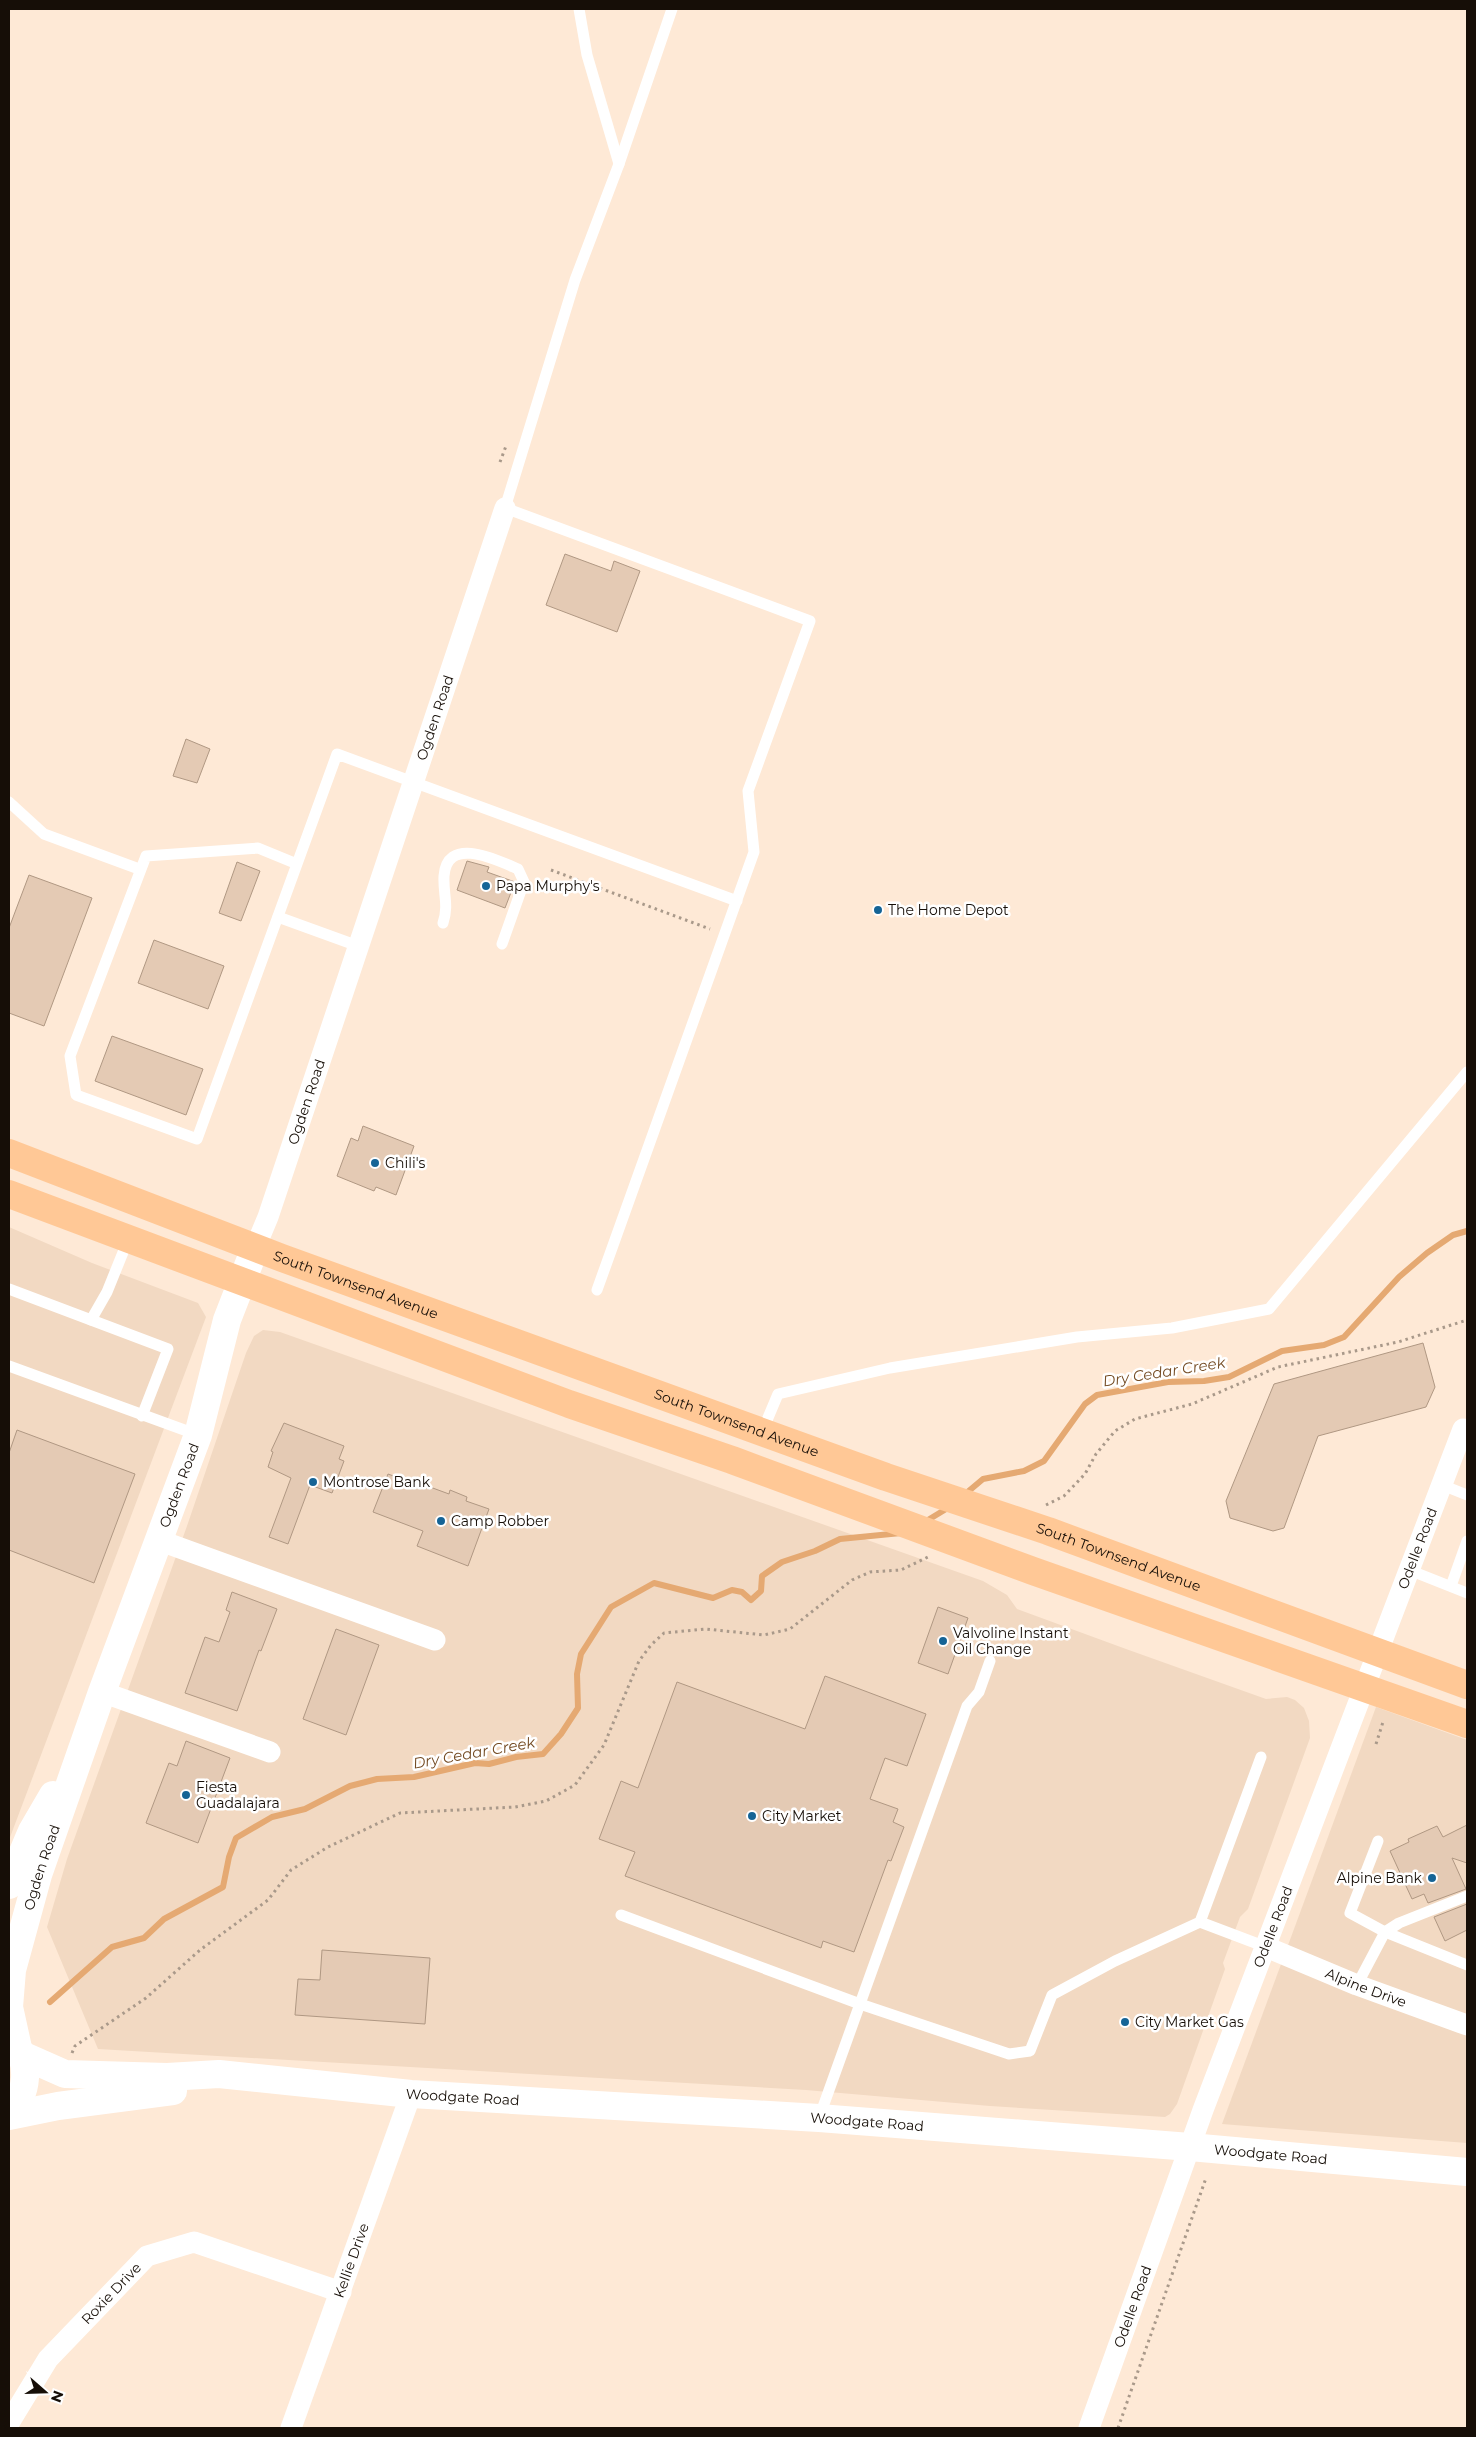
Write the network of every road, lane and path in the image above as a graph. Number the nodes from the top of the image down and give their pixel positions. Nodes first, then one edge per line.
1 (579, 9) edge
2 (672, 9) edge
3 (619, 164) junction
4 (505, 508) junction
5 (413, 782) junction
6 (9, 802) edge
7 (297, 864) junction
8 (139, 870) junction
9 (551, 870) dead end
10 (737, 901) junction
11 (278, 917) junction
12 (443, 922) dead end
13 (725, 934) junction
14 (502, 944) dead end
15 (358, 946) junction
16 (1467, 1072) edge
17 (9, 1153) edge
18 (9, 1194) edge
19 (128, 1240) junction
20 (255, 1248) junction
21 (242, 1282) junction
22 (9, 1290) edge
23 (597, 1290) dead end
24 (91, 1320) junction
25 (1467, 1320) edge
26 (9, 1366) edge
27 (142, 1416) junction
28 (1465, 1429) edge
29 (762, 1432) junction
30 (198, 1435) junction
31 (1442, 1485) junction
32 (1467, 1495) edge
33 (1044, 1520) junction
34 (158, 1540) junction
35 (1467, 1541) edge
36 (934, 1554) dead end
37 (1409, 1570) junction
38 (1450, 1586) junction
39 (1467, 1592) edge
40 (435, 1640) dead end
41 (1378, 1652) junction
42 (990, 1661) dead end
43 (1467, 1685) edge
44 (1364, 1689) junction
45 (102, 1692) junction
46 (1384, 1722) dead end
47 (1467, 1724) edge
48 (1376, 1744) dead end
49 (270, 1752) dead end
50 (1260, 1758) dead end
51 (1378, 1841) dead end
52 (9, 1885) edge
53 (1467, 1896) edge
54 (621, 1915) dead end
55 (1200, 1922) junction
56 (1385, 1932) junction
57 (1266, 1947) junction
58 (1467, 1965) edge
59 (1357, 1985) junction
60 (860, 2004) junction
61 (1467, 2025) edge
62 (16, 2046) edge
63 (65, 2074) junction
64 (267, 2080) junction
65 (411, 2094) junction
66 (9, 2111) edge
67 (9, 2116) edge
68 (819, 2118) junction
69 (1190, 2148) junction
70 (1467, 2172) edge
71 (1206, 2178) dead end
72 (341, 2292) junction
73 (9, 2423) edge
74 (291, 2428) edge
75 (1089, 2428) edge
76 (1118, 2428) edge

1 - 3 lane
2 - 3 lane
3 - 4 lane
4 - 5 street, Ogden Road
4 - 10 lane
5 - 7 lane
5 - 10 lane
5 - 15 street, Ogden Road
6 - 8 lane
7 - 8 lane
7 - 11 lane
8 - 11 lane
9 - 13 path
10 - 13 lane
11 - 15 lane
12 - 14 lane
13 - 23 lane
15 - 20 street, Ogden Road
16 - 29 lane
17 - 20 highway, South Townsend Avenue
18 - 19 highway
19 - 21 highway
19 - 24 lane
20 - 21 street, Ogden Road
20 - 29 highway, South Townsend Avenue
21 - 30 street, Ogden Road
21 - 44 highway
22 - 24 lane
24 - 27 lane
25 - 33 path
26 - 27 lane
27 - 30 lane
28 - 31 street, Odelle Road
29 - 33 highway, South Townsend Avenue
30 - 34 street, Ogden Road
31 - 32 lane
31 - 37 street, Odelle Road
33 - 41 highway, South Townsend Avenue
34 - 40 street
34 - 45 street, Ogden Road
35 - 38 lane
36 - 63 path
37 - 38 lane
37 - 41 street, Odelle Road
38 - 39 lane
41 - 43 highway, South Townsend Avenue
41 - 44 street, Odelle Road
42 - 60 lane
44 - 47 highway
44 - 57 street, Odelle Road
45 - 49 street
45 - 52 street, Ogden Road
45 - 62 street, Ogden Road
46 - 48 path
50 - 55 lane
51 - 56 lane
53 - 56 lane
54 - 60 lane
55 - 57 lane
55 - 60 lane
56 - 58 lane
56 - 59 lane
57 - 59 street, Alpine Drive
57 - 69 street, Odelle Road
59 - 61 street, Alpine Drive
60 - 68 lane
62 - 63 street, Woodgate Road
62 - 66 street, Ogden Road
63 - 64 street, Woodgate Road
64 - 65 street, Woodgate Road
64 - 67 street, Woodgate Road
65 - 68 street, Woodgate Road
65 - 72 street, Kellie Drive
68 - 69 street, Woodgate Road
69 - 70 street, Woodgate Road
69 - 75 street, Odelle Road
71 - 76 path
72 - 73 street, Roxie Drive
72 - 74 street, Kellie Drive

